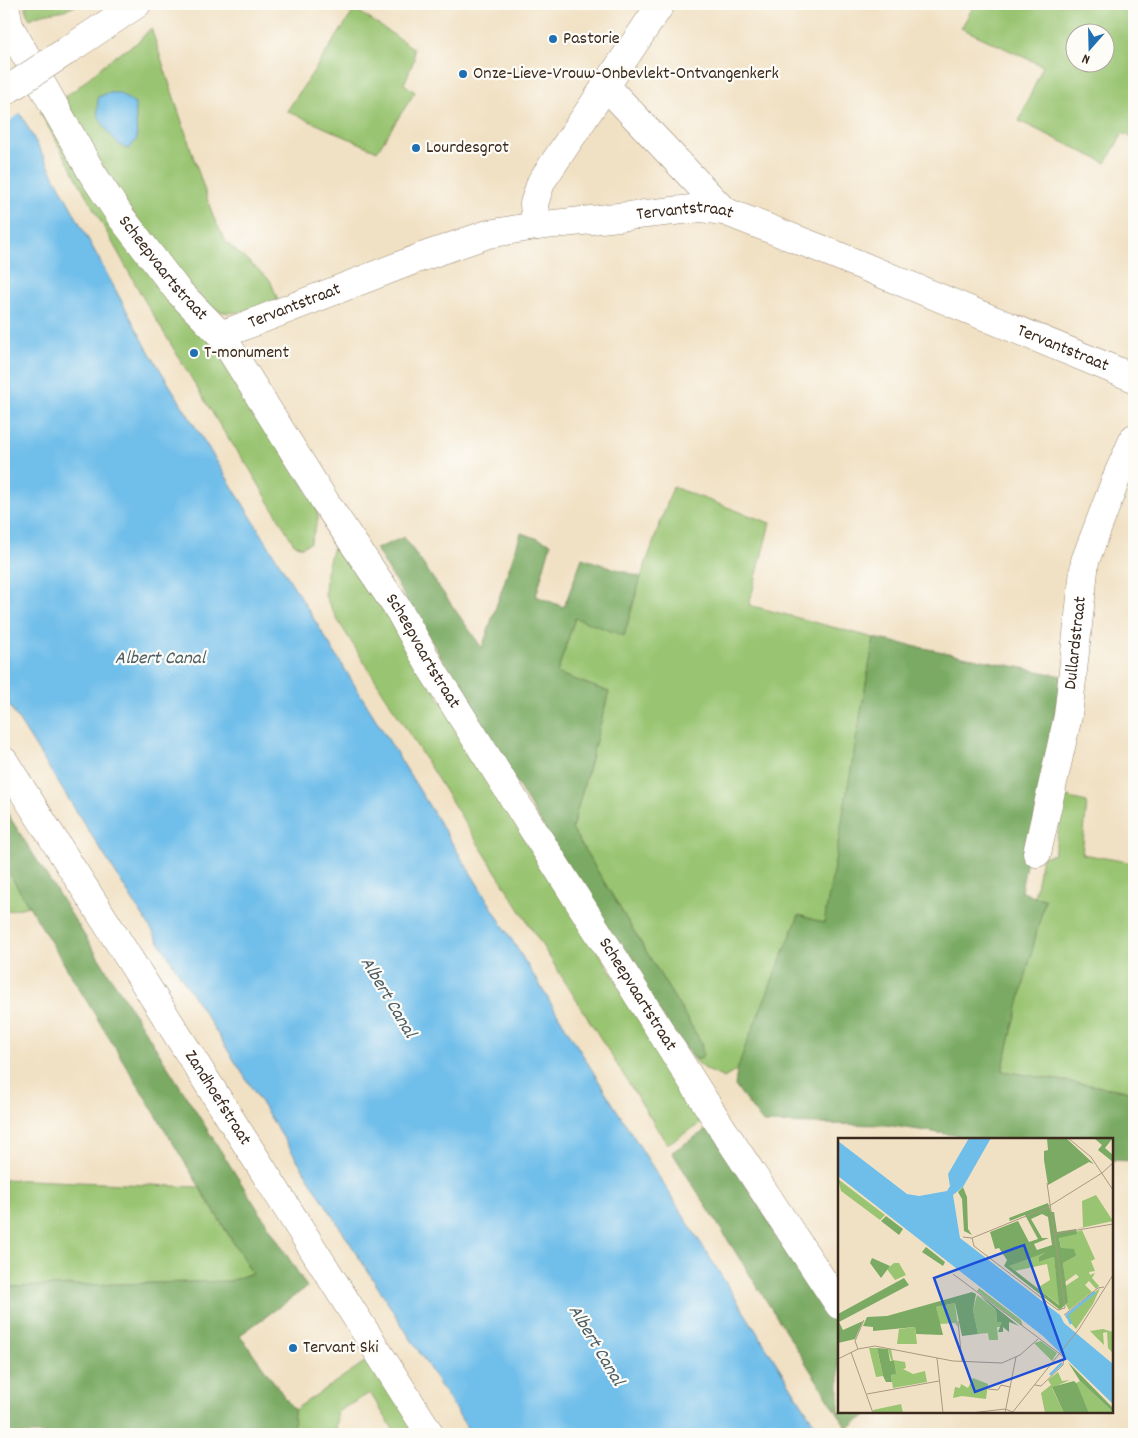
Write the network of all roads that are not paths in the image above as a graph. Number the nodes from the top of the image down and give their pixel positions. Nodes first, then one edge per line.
1 (5, 4) edge
2 (137, 4) edge
3 (661, 4) edge
4 (605, 85) junction
5 (4, 92) edge
6 (724, 211) junction
7 (536, 226) junction
8 (221, 335) junction
9 (1134, 378) edge
10 (1134, 438) edge
11 (4, 761) edge
12 (1037, 853) dead end
13 (838, 1303) edge
14 (430, 1434) edge

1 - 8 street, Scheepvaartstraat
2 - 5 street, bridge
3 - 4 street
4 - 6 street
4 - 7 street
6 - 7 street, Tervantstraat
6 - 9 street, Tervantstraat
7 - 8 street, Tervantstraat
8 - 13 street, Scheepvaartstraat
10 - 12 street, Dullardstraat
11 - 14 street, Zandhoefstraat

